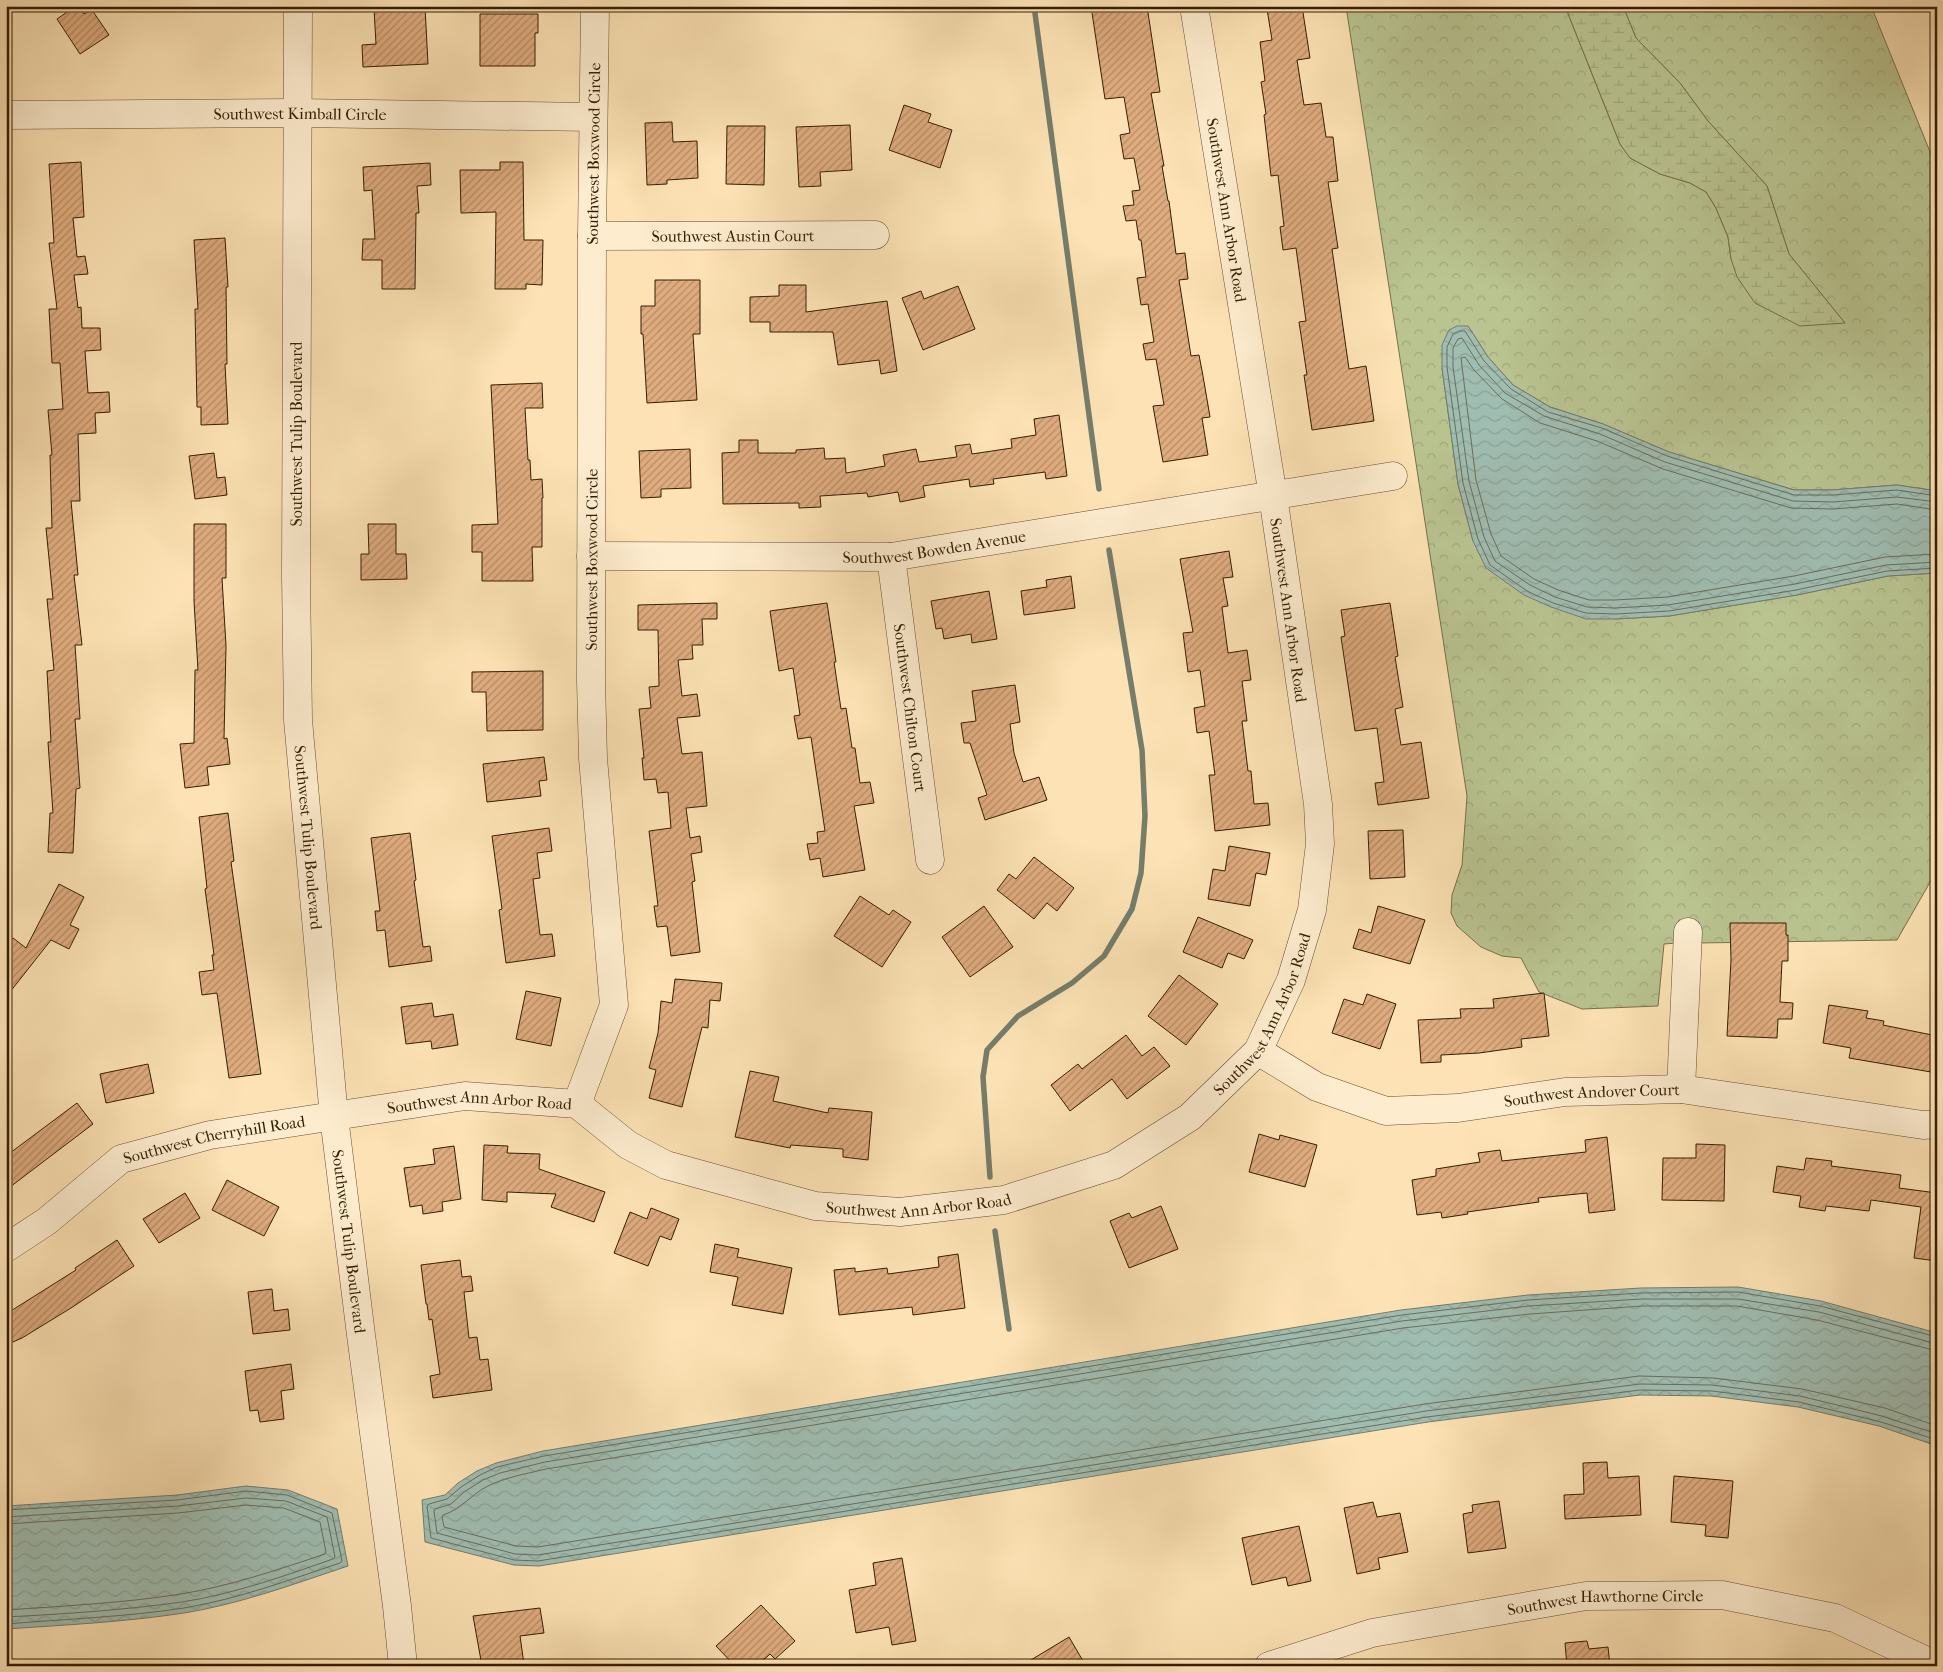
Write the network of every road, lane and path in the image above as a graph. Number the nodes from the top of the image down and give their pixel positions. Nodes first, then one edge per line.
1 (298, 6) edge
2 (595, 6) edge
3 (1194, 6) edge
4 (297, 113) junction
5 (6, 115) edge
6 (593, 117) junction
7 (875, 235) dead end
8 (592, 236) junction
9 (1393, 476) dead end
10 (1273, 496) junction
11 (591, 556) junction
12 (891, 556) junction
13 (930, 860) dead end
14 (1688, 932) dead end
15 (1258, 1051) junction
16 (1681, 1089) junction
17 (577, 1104) junction
18 (334, 1117) junction
19 (1937, 1124) edge
20 (6, 1248) edge
21 (403, 1666) edge
22 (1269, 1666) edge
23 (1937, 1666) edge

1 - 4 street, Southwest Tulip Boulevard
2 - 6 street, Southwest Boxwood Circle
3 - 10 street, Southwest Ann Arbor Road
4 - 5 street, Southwest Kimball Circle
4 - 6 street, Southwest Kimball Circle
4 - 18 street, Southwest Tulip Boulevard
6 - 8 street, Southwest Boxwood Circle
7 - 8 street, Southwest Austin Court
8 - 11 street, Southwest Boxwood Circle
9 - 10 street, Southwest Bowden Avenue
10 - 12 street, Southwest Bowden Avenue
10 - 15 street, Southwest Ann Arbor Road
11 - 12 street, Southwest Bowden Avenue
11 - 17 street, Southwest Boxwood Circle
12 - 13 street, Southwest Chilton Court
14 - 16 street
15 - 16 street, Southwest Andover Court
15 - 17 street, Southwest Ann Arbor Road
16 - 19 street, Southwest Andover Court
17 - 18 street, Southwest Ann Arbor Road
18 - 20 street, Southwest Cherryhill Road
18 - 21 street, Southwest Tulip Boulevard
22 - 23 street, Southwest Hawthorne Circle

